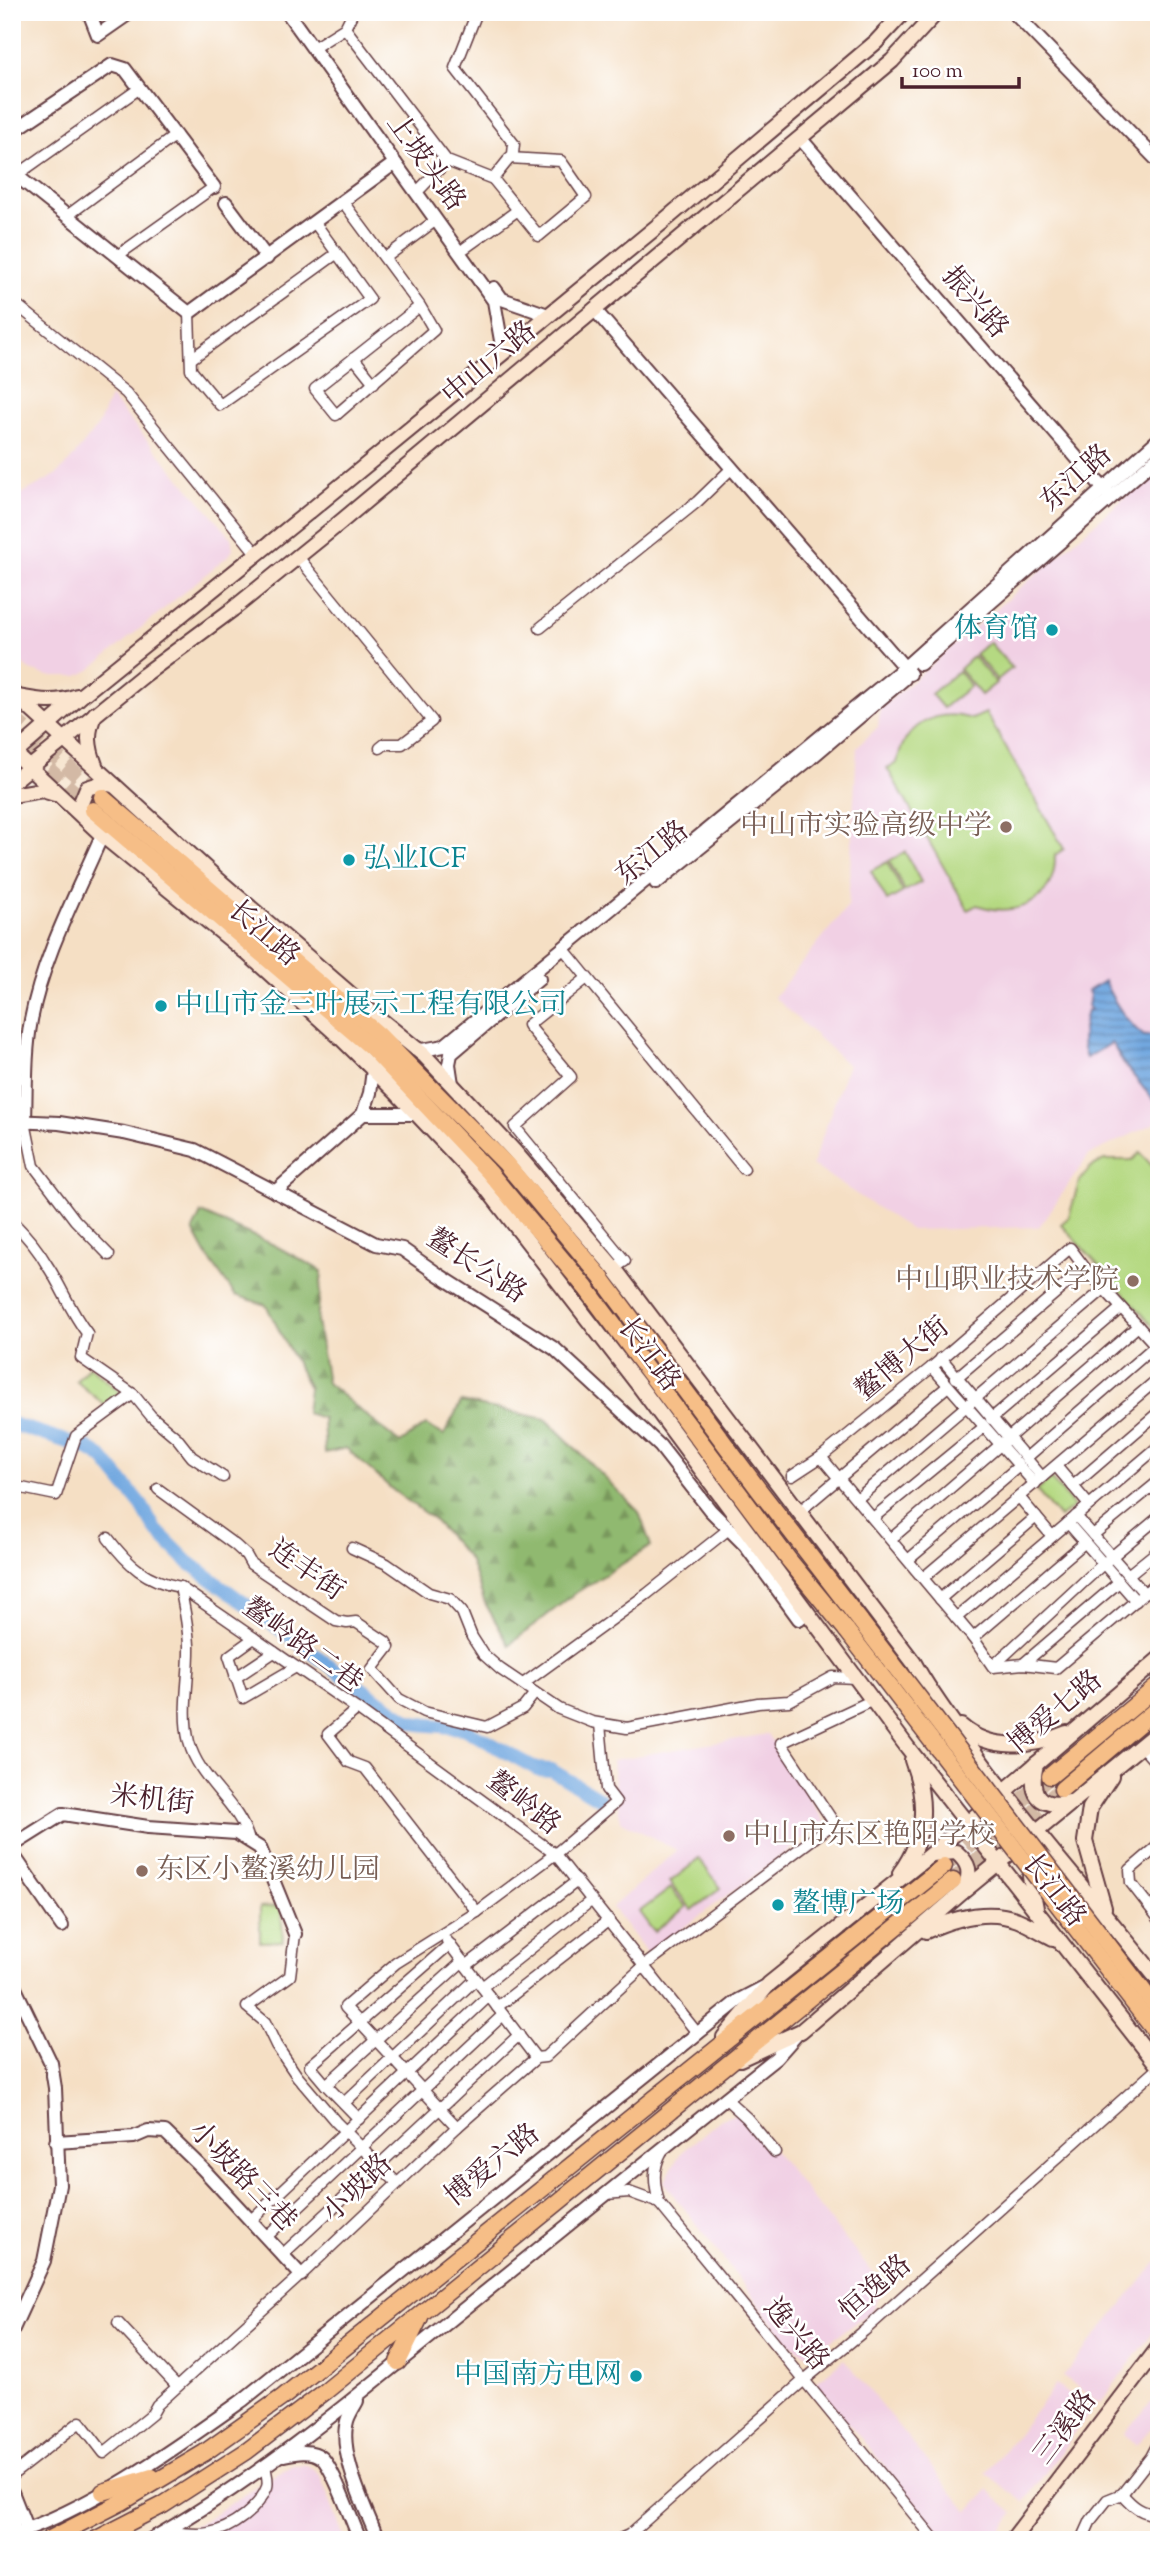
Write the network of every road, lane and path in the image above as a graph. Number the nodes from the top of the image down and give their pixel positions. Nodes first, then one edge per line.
1 (89, 12) edge
2 (131, 12) edge
3 (287, 12) edge
4 (295, 12) edge
5 (353, 12) edge
6 (477, 12) edge
7 (904, 12) edge
8 (937, 12) edge
9 (1013, 12) edge
10 (345, 28) junction
11 (318, 45) junction
12 (140, 88) junction
13 (12, 132) edge
14 (176, 135) junction
15 (803, 136) junction
16 (511, 156) junction
17 (447, 160) junction
18 (1159, 162) edge
19 (395, 163) junction
20 (14, 173) edge
21 (494, 179) junction
22 (214, 187) joint
23 (421, 188) junction
24 (343, 202) junction
25 (226, 203) dead end
26 (518, 210) junction
27 (67, 216) junction
28 (436, 220) junction
29 (315, 223) junction
30 (465, 248) junction
31 (336, 254) junction
32 (117, 256) junction
33 (267, 258) junction
34 (385, 258) junction
35 (12, 301) edge
36 (420, 306) junction
37 (594, 309) junction
38 (189, 313) junction
39 (548, 315) junction
40 (503, 352) junction
41 (354, 358) junction
42 (191, 359) junction
43 (374, 383) junction
44 (1159, 439) edge
45 (1159, 456) edge
46 (731, 469) junction
47 (1110, 492) junction
48 (256, 553) junction
49 (298, 557) junction
50 (540, 628) dead end
51 (907, 671) junction
52 (15, 694) edge
53 (82, 695) junction
54 (95, 713) junction
55 (48, 725) junction
56 (63, 739) junction
57 (380, 748) dead end
58 (13, 753) edge
59 (29, 767) junction
60 (97, 769) junction
61 (12, 782) edge
62 (58, 794) junction
63 (12, 795) edge
64 (98, 802) junction
65 (102, 835) junction
66 (566, 951) junction
67 (587, 978) junction
68 (420, 1052) junction
69 (373, 1070) junction
70 (446, 1079) junction
71 (363, 1114) junction
72 (416, 1114) junction
73 (19, 1121) edge
74 (529, 1144) junction
75 (514, 1152) junction
76 (744, 1169) dead end
77 (275, 1192) junction
78 (12, 1221) edge
79 (109, 1255) dead end
80 (614, 1268) junction
81 (1085, 1268) junction
82 (1104, 1289) junction
83 (612, 1291) junction
84 (590, 1294) junction
85 (1121, 1308) junction
86 (1138, 1326) junction
87 (1157, 1347) edge
88 (612, 1350) junction
89 (678, 1352) junction
90 (941, 1358) junction
91 (932, 1367) junction
92 (956, 1378) junction
93 (1159, 1378) edge
94 (948, 1386) junction
95 (133, 1394) junction
96 (970, 1403) junction
97 (1159, 1412) edge
98 (988, 1423) junction
99 (1005, 1442) junction
100 (1159, 1446) edge
101 (690, 1454) junction
102 (821, 1457) junction
103 (1022, 1462) junction
104 (763, 1465) junction
105 (1056, 1466) junction
106 (792, 1476) dead end
107 (223, 1477) dead end
108 (840, 1479) junction
109 (1039, 1481) junction
110 (1159, 1481) edge
111 (12, 1486) edge
112 (1073, 1486) junction
113 (158, 1489) dead end
114 (1018, 1497) junction
115 (857, 1499) junction
116 (1089, 1505) junction
117 (750, 1507) junction
118 (799, 1512) junction
119 (1076, 1516) junction
120 (1036, 1517) junction
121 (1159, 1517) edge
122 (873, 1518) junction
123 (1068, 1523) junction
124 (725, 1532) dead end
125 (1093, 1535) junction
126 (1052, 1536) junction
127 (108, 1538) dead end
128 (796, 1538) junction
129 (891, 1539) junction
130 (1084, 1543) junction
131 (352, 1548) dead end
132 (1159, 1550) edge
133 (1112, 1557) junction
134 (908, 1560) junction
135 (1103, 1564) junction
136 (1128, 1575) junction
137 (923, 1578) junction
138 (1159, 1581) edge
139 (1119, 1582) junction
140 (180, 1587) junction
141 (1140, 1597) junction
142 (940, 1599) junction
143 (807, 1612) junction
144 (956, 1618) junction
145 (854, 1627) junction
146 (254, 1638) junction
147 (973, 1638) junction
148 (274, 1652) junction
149 (1159, 1658) edge
150 (1023, 1664) junction
151 (296, 1667) junction
152 (993, 1667) junction
153 (922, 1676) junction
154 (235, 1678) junction
155 (856, 1678) junction
156 (523, 1684) junction
157 (1159, 1685) edge
158 (536, 1693) junction
159 (875, 1704) junction
160 (1159, 1707) edge
161 (942, 1708) junction
162 (357, 1709) junction
163 (600, 1724) junction
164 (1081, 1727) junction
165 (1159, 1731) edge
166 (1141, 1746) junction
167 (908, 1748) junction
168 (1035, 1764) junction
169 (1117, 1765) junction
170 (1159, 1766) edge
171 (1051, 1776) tunnel mouth
172 (1003, 1791) junction
173 (1067, 1795) junction
174 (986, 1806) joint
175 (967, 1823) junction
176 (1037, 1832) junction
177 (249, 1841) junction
178 (1159, 1845) edge
179 (12, 1846) edge
180 (12, 1853) edge
181 (555, 1854) junction
182 (931, 1854) junction
183 (998, 1863) junction
184 (944, 1866) tunnel mouth
185 (577, 1881) junction
186 (959, 1886) junction
187 (1083, 1886) junction
188 (889, 1888) junction
189 (592, 1900) junction
190 (477, 1912) junction
191 (1105, 1912) junction
192 (1039, 1916) junction
193 (1159, 1919) edge
194 (609, 1920) junction
195 (62, 1926) dead end
196 (295, 1934) joint
197 (443, 1934) junction
198 (909, 1938) junction
199 (1058, 1941) junction
200 (450, 1944) junction
201 (464, 1963) junction
202 (645, 1965) junction
203 (1159, 1981) edge
204 (12, 1982) edge
205 (479, 1983) junction
206 (769, 1984) junction
207 (489, 1996) junction
208 (500, 2011) junction
209 (1159, 2011) edge
210 (360, 2023) junction
211 (801, 2031) junction
212 (698, 2034) junction
213 (519, 2035) junction
214 (1159, 2036) edge
215 (376, 2040) junction
216 (709, 2054) junction
217 (393, 2058) junction
218 (536, 2059) junction
219 (726, 2065) junction
220 (1159, 2067) edge
221 (407, 2073) junction
222 (326, 2085) junction
223 (423, 2090) junction
224 (725, 2098) junction
225 (344, 2103) junction
226 (440, 2108) junction
227 (359, 2119) junction
228 (457, 2127) junction
229 (345, 2131) junction
230 (56, 2142) junction
231 (362, 2147) junction
232 (664, 2147) junction
233 (775, 2152) dead end
234 (379, 2165) junction
235 (397, 2183) junction
236 (605, 2194) junction
237 (659, 2203) junction
238 (250, 2221) junction
239 (266, 2237) junction
240 (282, 2255) junction
241 (301, 2275) junction
242 (423, 2312) junction
243 (118, 2323) dead end
244 (12, 2331) edge
245 (1159, 2347) edge
246 (1159, 2358) edge
247 (398, 2362) junction
248 (803, 2381) junction
249 (177, 2386) junction
250 (359, 2396) junction
251 (1158, 2445) edge
252 (277, 2457) junction
253 (265, 2466) junction
254 (175, 2470) junction
255 (12, 2475) edge
256 (12, 2492) edge
257 (103, 2492) junction
258 (1122, 2494) junction
259 (1159, 2515) edge
260 (27, 2530) junction
261 (166, 2531) junction
262 (12, 2534) edge
263 (631, 2537) edge
264 (48, 2540) edge
265 (95, 2540) edge
266 (150, 2540) edge
267 (360, 2540) edge
268 (378, 2540) edge
269 (618, 2540) edge
270 (935, 2540) edge
271 (1012, 2540) edge
272 (1021, 2540) edge
273 (1082, 2540) edge

1 - 2 street
3 - 19 street, 上坡头路
4 - 11 street, 上坡头路
5 - 10 street
6 - 16 street
7 - 39 main road, 中山六路
8 - 15 main road, 中山六路
9 - 18 street
10 - 11 street
10 - 17 street
11 - 23 street, 上坡头路
12 - 13 street
12 - 14 street
12 - 20 street
14 - 22 street
14 - 27 street
15 - 37 main road, 中山六路
15 - 47 street, 振兴路
16 - 21 street
16 - 26 street
17 - 21 street
17 - 23 street
19 - 24 street
19 - 28 street, 上坡头路
20 - 27 street
21 - 26 street
22 - 32 street
23 - 30 street, 上坡头路
24 - 29 street
24 - 34 street
25 - 33 street
26 - 30 street
27 - 32 street
28 - 34 street
28 - 40 street, 上坡头路
29 - 31 street
29 - 33 street
30 - 39 street, 上坡头路
31 - 42 street
31 - 42 street
32 - 38 street
33 - 38 street
34 - 36 street
35 - 48 street
36 - 41 street
36 - 43 street
37 - 46 street
37 - 49 main road, 中山六路
38 - 42 street
39 - 40 main road, 中山六路
40 - 48 main road, 中山六路
41 - 43 street
41 - 43 street
44 - 47 street, 东江路
45 - 47 street, 东江路
46 - 50 street
46 - 51 street
47 - 51 street, 东江路
48 - 53 main road, 中山六路
49 - 54 main road, 中山六路
49 - 57 street
51 - 66 street, 东江路
52 - 53 main road
52 - 55 main road, 长江路
53 - 55 main road, 中山六路
54 - 56 main road, 中山六路
54 - 60 main road
55 - 56 main road, 长江路
55 - 58 main road, 中山六路
56 - 59 main road, 中山六路
56 - 60 main road, 长江路
58 - 59 main road, 长江路
59 - 61 main road, 中山六路
59 - 62 main road, 长江路
60 - 64 main road, 长江路
62 - 63 main road
62 - 64 main road, 长江路
64 - 65 main road, 长江路
64 - 68 main road, 长江路
64 - 83 highway, 长江路
64 - 84 highway, 长江路
65 - 69 main road, 长江路
65 - 73 street
66 - 67 street
66 - 68 street, 东江路
66 - 70 street, 东江路
67 - 74 street
67 - 76 street
68 - 70 main road, 长江路
69 - 71 street
69 - 72 main road, 长江路
70 - 75 main road, 长江路
71 - 72 street
71 - 77 street
72 - 88 main road, 长江路
73 - 77 street, 鳌长公路
73 - 79 street
74 - 75 street
74 - 80 street
75 - 80 main road, 长江路
77 - 143 street, 鳌长公路
78 - 95 street
80 - 89 main road, 长江路
81 - 82 street, 鳌博大街
81 - 90 street, 鳌博大街
81 - 92 street
82 - 85 street, 鳌博大街
82 - 96 street
83 - 89 main road, 长江路
83 - 128 highway, 长江路
84 - 88 main road
84 - 117 highway, 长江路
85 - 86 street, 鳌博大街
85 - 98 street
86 - 87 street, 鳌博大街
86 - 99 street
87 - 103 street
88 - 101 main road, 长江路
89 - 104 main road, 长江路
90 - 91 street, 鳌博大街
90 - 92 street
91 - 94 street
91 - 102 street, 鳌博大街
92 - 96 street
93 - 105 street
94 - 96 street
94 - 108 street
95 - 107 street
95 - 111 street
96 - 98 street
96 - 115 street
97 - 112 street
98 - 99 street
98 - 122 street
99 - 103 street
99 - 129 street
100 - 116 street
101 - 117 main road
101 - 143 main road, 长江路
102 - 106 street, 鳌博大街
102 - 108 street
103 - 109 street
103 - 134 street
104 - 118 main road, 长江路
104 - 128 main road
105 - 109 street
105 - 112 street
108 - 115 street
108 - 118 street
109 - 114 street
110 - 125 street
112 - 116 street
113 - 158 street, 连丰街
114 - 120 street
114 - 137 street
115 - 122 street
116 - 119 street
117 - 145 highway, 长江路
118 - 153 main road, 长江路
119 - 123 street
119 - 125 street
120 - 126 street
120 - 142 street
121 - 133 street
122 - 129 street
123 - 126 street
123 - 130 street
124 - 156 street
125 - 133 street
126 - 144 street
127 - 140 street, 鳌岭路二巷
128 - 145 highway, 长江路
129 - 134 street
130 - 135 street
130 - 147 street
131 - 156 street
132 - 136 street
133 - 135 street
133 - 136 street
134 - 137 street
135 - 139 street
135 - 152 street
136 - 141 street
137 - 142 street
138 - 141 street
139 - 141 street
139 - 150 street
140 - 146 street, 鳌岭路二巷
140 - 177 street
141 - 150 street
142 - 144 street
143 - 155 main road, 长江路
144 - 147 street
145 - 209 highway, 长江路, bridge
145 - 214 highway, 长江路, bridge
146 - 148 street, 鳌岭路二巷
146 - 154 street
147 - 152 street
148 - 151 street, 鳌岭路二巷
148 - 154 street
149 - 164 main road, 博爱七路
150 - 152 street
151 - 154 street
151 - 162 street, 鳌岭路二巷
153 - 159 main road
153 - 161 main road, 长江路
155 - 159 main road, 长江路
155 - 163 street
156 - 158 street
157 - 171 highway, 博爱七路
158 - 163 street
159 - 167 main road, 长江路
159 - 202 street, 小坡路
160 - 173 highway
161 - 164 main road
161 - 172 main road, 长江路
162 - 181 street, 鳌岭路
162 - 190 street, 鳌岭路二巷
163 - 181 street
164 - 168 main road, 博爱七路
165 - 166 main road
166 - 169 main road
166 - 170 street
167 - 175 main road, 长江路
167 - 188 main road
168 - 172 main road, 博爱七路
168 - 173 main road
169 - 173 main road
169 - 191 main road
172 - 174 main road, 博爱七路
172 - 176 main road, 长江路
173 - 176 main road
174 - 175 main road, 博爱六路
175 - 182 main road, 博爱六路
175 - 183 main road, 长江路
176 - 183 main road
176 - 187 main road, 长江路
177 - 179 street, 米机街
177 - 196 street
178 - 193 street
180 - 195 street
181 - 185 street
181 - 190 street, 鳌岭路
182 - 186 main road
182 - 188 main road, 博爱六路
183 - 186 main road
183 - 192 main road, 长江路
184 - 216 highway, 博爱六路
185 - 189 street
185 - 201 street
186 - 198 main road
186 - 219 highway
187 - 191 main road, 长江路
187 - 192 main road
188 - 206 main road, 博爱六路
189 - 194 street
189 - 205 street
190 - 197 street, 鳌岭路
191 - 203 main road, 长江路
192 - 199 main road, 长江路
194 - 202 street
194 - 208 street
196 - 229 street
197 - 200 street
197 - 210 street, 鳌岭路
198 - 199 main road
198 - 211 main road
199 - 220 main road, 长江路
200 - 201 street
200 - 210 street
201 - 205 street
201 - 215 street
202 - 212 street
202 - 218 street, 小坡路
204 - 230 street
205 - 207 street
205 - 217 street
206 - 212 street, 博爱六路
206 - 216 main road
207 - 208 street
207 - 221 street
208 - 213 street
208 - 223 street
210 - 215 street
210 - 222 street
211 - 219 main road
211 - 224 street
212 - 257 street, 博爱六路
213 - 218 street
213 - 226 street
215 - 217 street
215 - 222 street
216 - 254 highway, 博爱六路
217 - 221 street
217 - 225 street
218 - 228 street, 小坡路
219 - 242 highway
220 - 248 street, 恒逸路
221 - 223 street
221 - 227 street
222 - 225 street
223 - 226 street
223 - 231 street
224 - 232 street
224 - 233 street
225 - 227 street
226 - 228 street
226 - 234 street
227 - 229 street
228 - 235 street, 小坡路
229 - 231 street
229 - 238 street
230 - 238 street, 小坡路三巷
230 - 244 street
231 - 234 street
231 - 239 street
232 - 236 street
232 - 237 street
234 - 235 street
234 - 240 street
235 - 241 street, 小坡路
236 - 237 street
236 - 247 street
237 - 248 street, 逸兴路
238 - 239 street, 小坡路三巷
239 - 240 street, 小坡路三巷
240 - 241 street, 小坡路三巷
241 - 249 street, 小坡路
242 - 247 highway
242 - 265 highway
243 - 249 street
245 - 271 main road, 三溪路
246 - 272 main road, 三溪路
247 - 250 street
248 - 263 street, 恒逸路
248 - 270 street, 逸兴路
249 - 255 street, 小坡路
250 - 252 street
250 - 268 street
251 - 258 street
252 - 253 street
252 - 267 street
253 - 261 street
253 - 261 street
254 - 257 highway
254 - 264 highway, 博爱六路
256 - 260 street
257 - 260 street, 博爱六路
258 - 259 street
258 - 273 street
260 - 262 street, 博爱六路
261 - 266 street
263 - 269 street, 恒逸路

